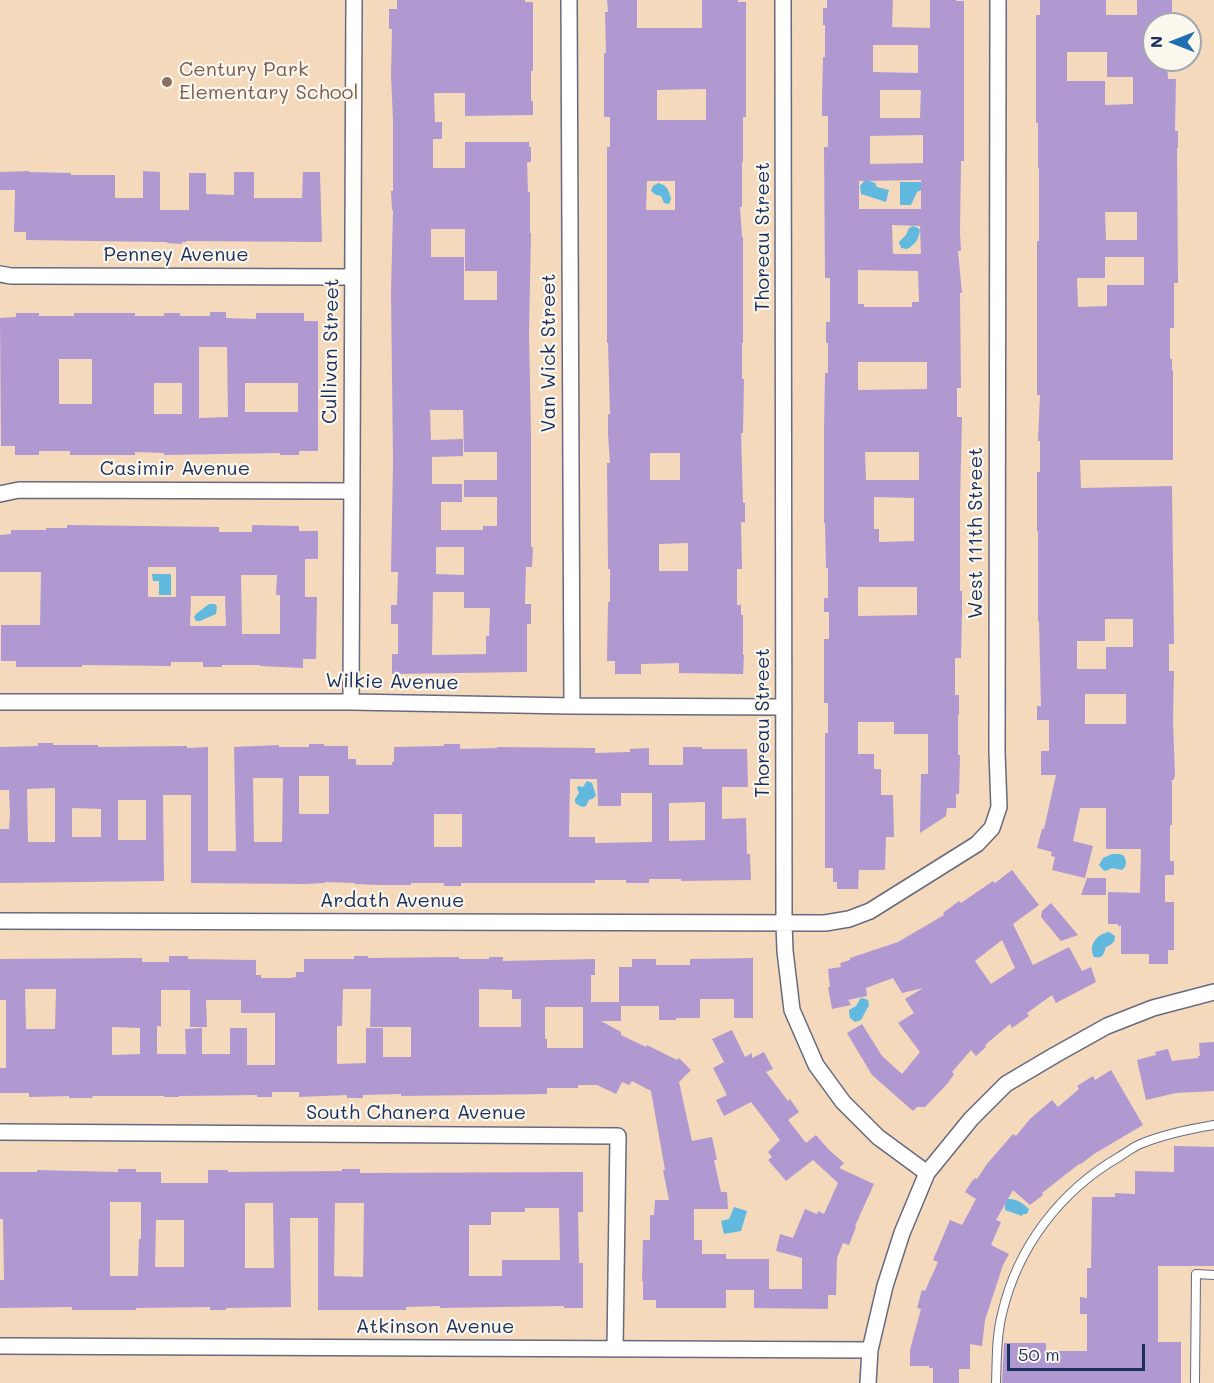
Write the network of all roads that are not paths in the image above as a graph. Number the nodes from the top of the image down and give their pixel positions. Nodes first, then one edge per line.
1 (354, 0) edge
2 (569, 0) edge
3 (783, 0) edge
4 (998, 0) edge
5 (0, 274) edge
6 (353, 277) junction
7 (351, 491) junction
8 (0, 494) edge
9 (0, 702) edge
10 (351, 702) junction
11 (572, 706) junction
12 (784, 707) junction
13 (0, 921) edge
14 (784, 923) junction
15 (1214, 992) edge
16 (1214, 1125) edge
17 (0, 1132) edge
18 (927, 1173) junction
19 (1214, 1275) edge
20 (0, 1346) edge
21 (615, 1349) junction
22 (870, 1350) junction
23 (868, 1383) edge
24 (996, 1383) edge
25 (1195, 1383) edge

1 - 6 street, Cullivan Street
2 - 11 street, Van Wick Street
3 - 12 street, Thoreau Street
4 - 14 street, West 111th Street
5 - 6 street, Penney Avenue
6 - 7 street, Cullivan Street
7 - 8 street, Casimir Avenue
7 - 10 street, Cullivan Street
9 - 10 street, Wilkie Avenue
10 - 11 street, Wilkie Avenue
11 - 12 street, Wilkie Avenue
12 - 14 street, Thoreau Street
13 - 14 street, Ardath Avenue
14 - 18 street, Thoreau Street
15 - 18 street
16 - 24 lane
17 - 21 street, South Chanera Avenue
18 - 22 street
19 - 25 lane
20 - 21 street, Atkinson Avenue
21 - 22 street, Atkinson Avenue
22 - 23 street

